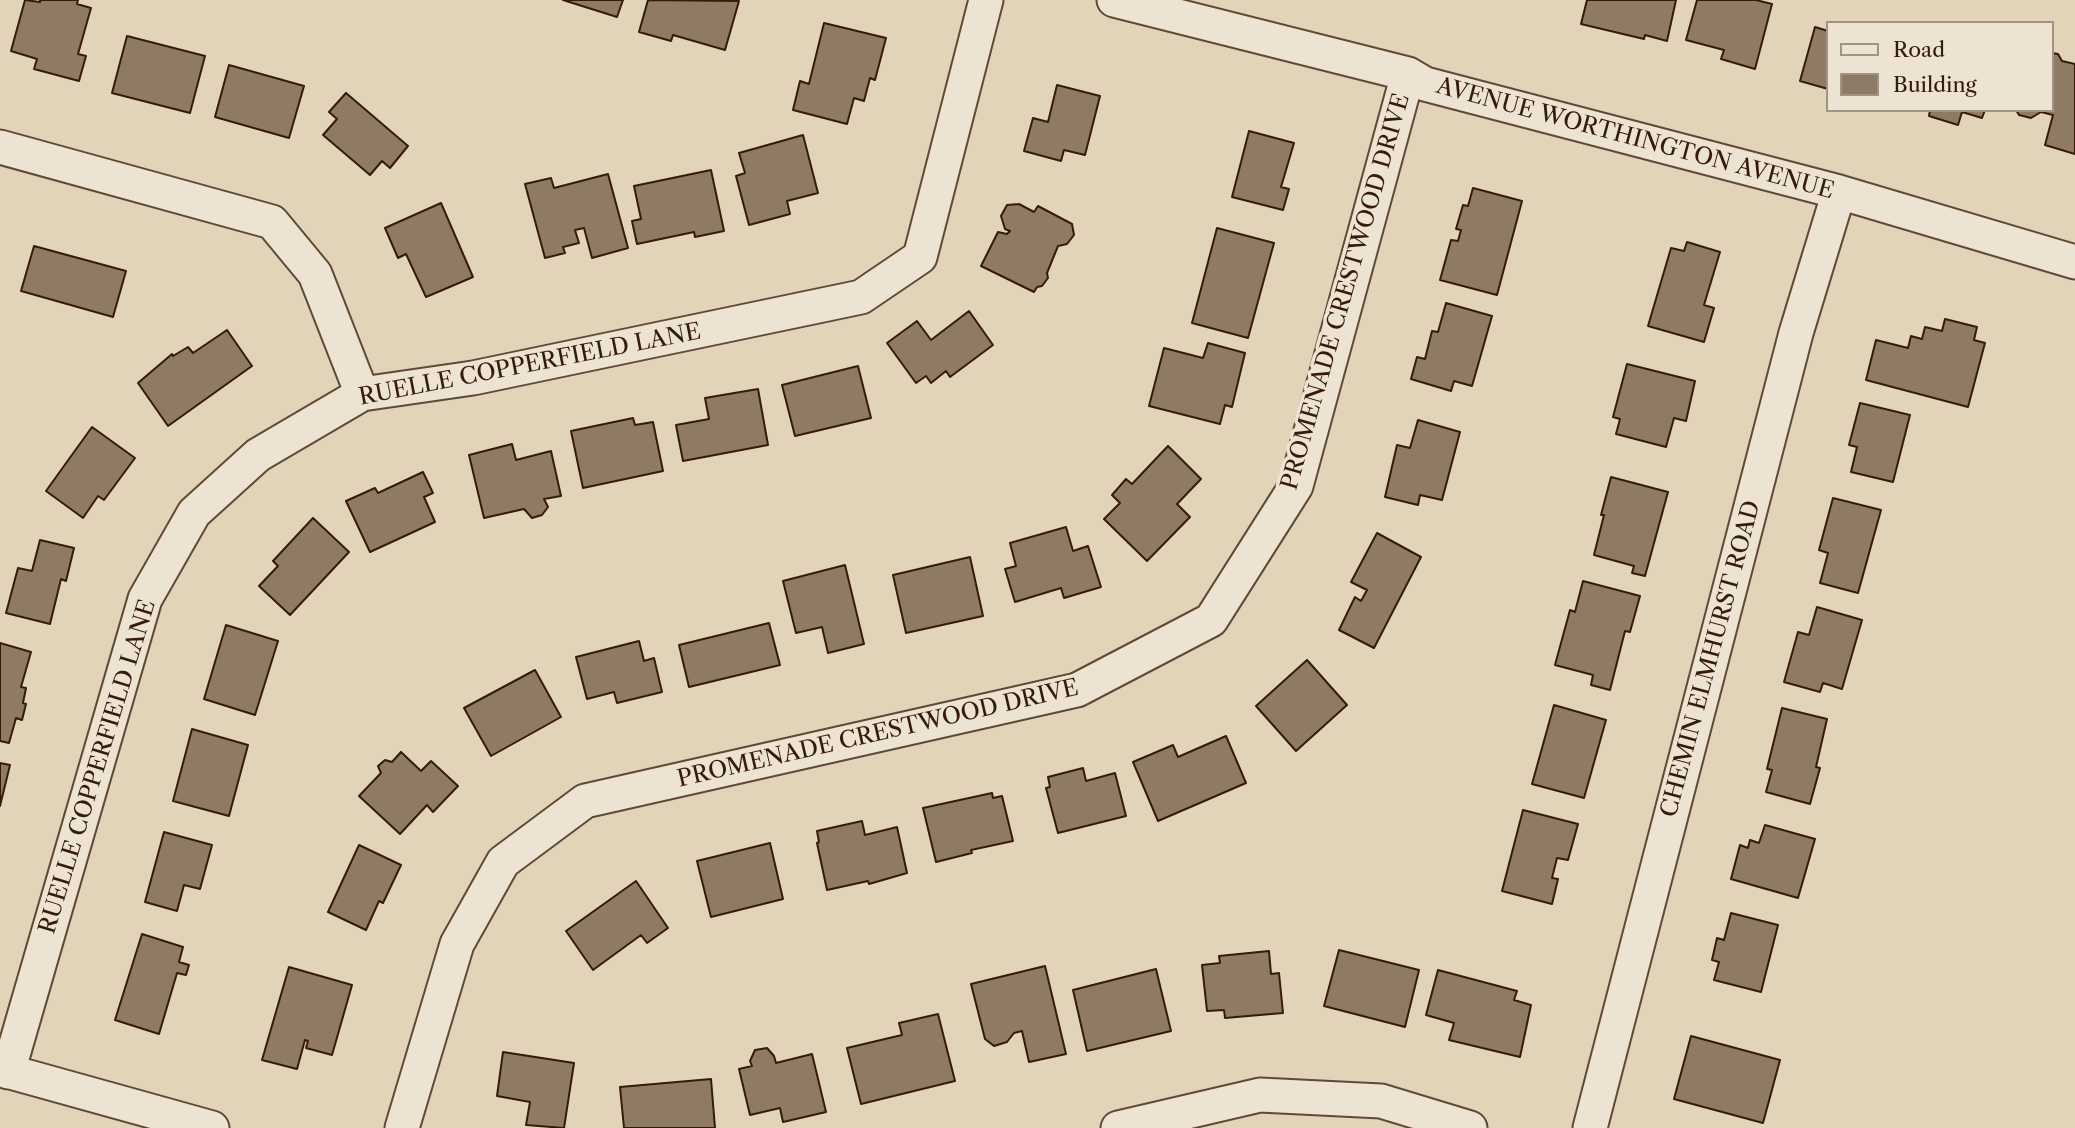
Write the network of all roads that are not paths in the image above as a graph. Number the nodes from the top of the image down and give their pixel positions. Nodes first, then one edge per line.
1 (985, 0) edge
2 (1114, 0) edge
3 (1408, 74) junction
4 (0, 147) edge
5 (1839, 192) junction
6 (2075, 262) edge
7 (362, 394) junction
8 (4, 1070) edge
9 (212, 1128) edge
10 (402, 1128) edge
11 (1118, 1128) edge
12 (1470, 1128) edge
13 (1590, 1128) edge

1 - 7 street, RUELLE COPPERFIELD LANE
2 - 3 street, AVENUE WORTHINGTON AVENUE
3 - 5 street, AVENUE WORTHINGTON AVENUE
3 - 10 street, PROMENADE CRESTWOOD DRIVE
4 - 7 street
5 - 6 street, AVENUE WORTHINGTON AVENUE
5 - 13 street, CHEMIN ELMHURST ROAD
7 - 8 street, RUELLE COPPERFIELD LANE
8 - 9 street
11 - 12 street

